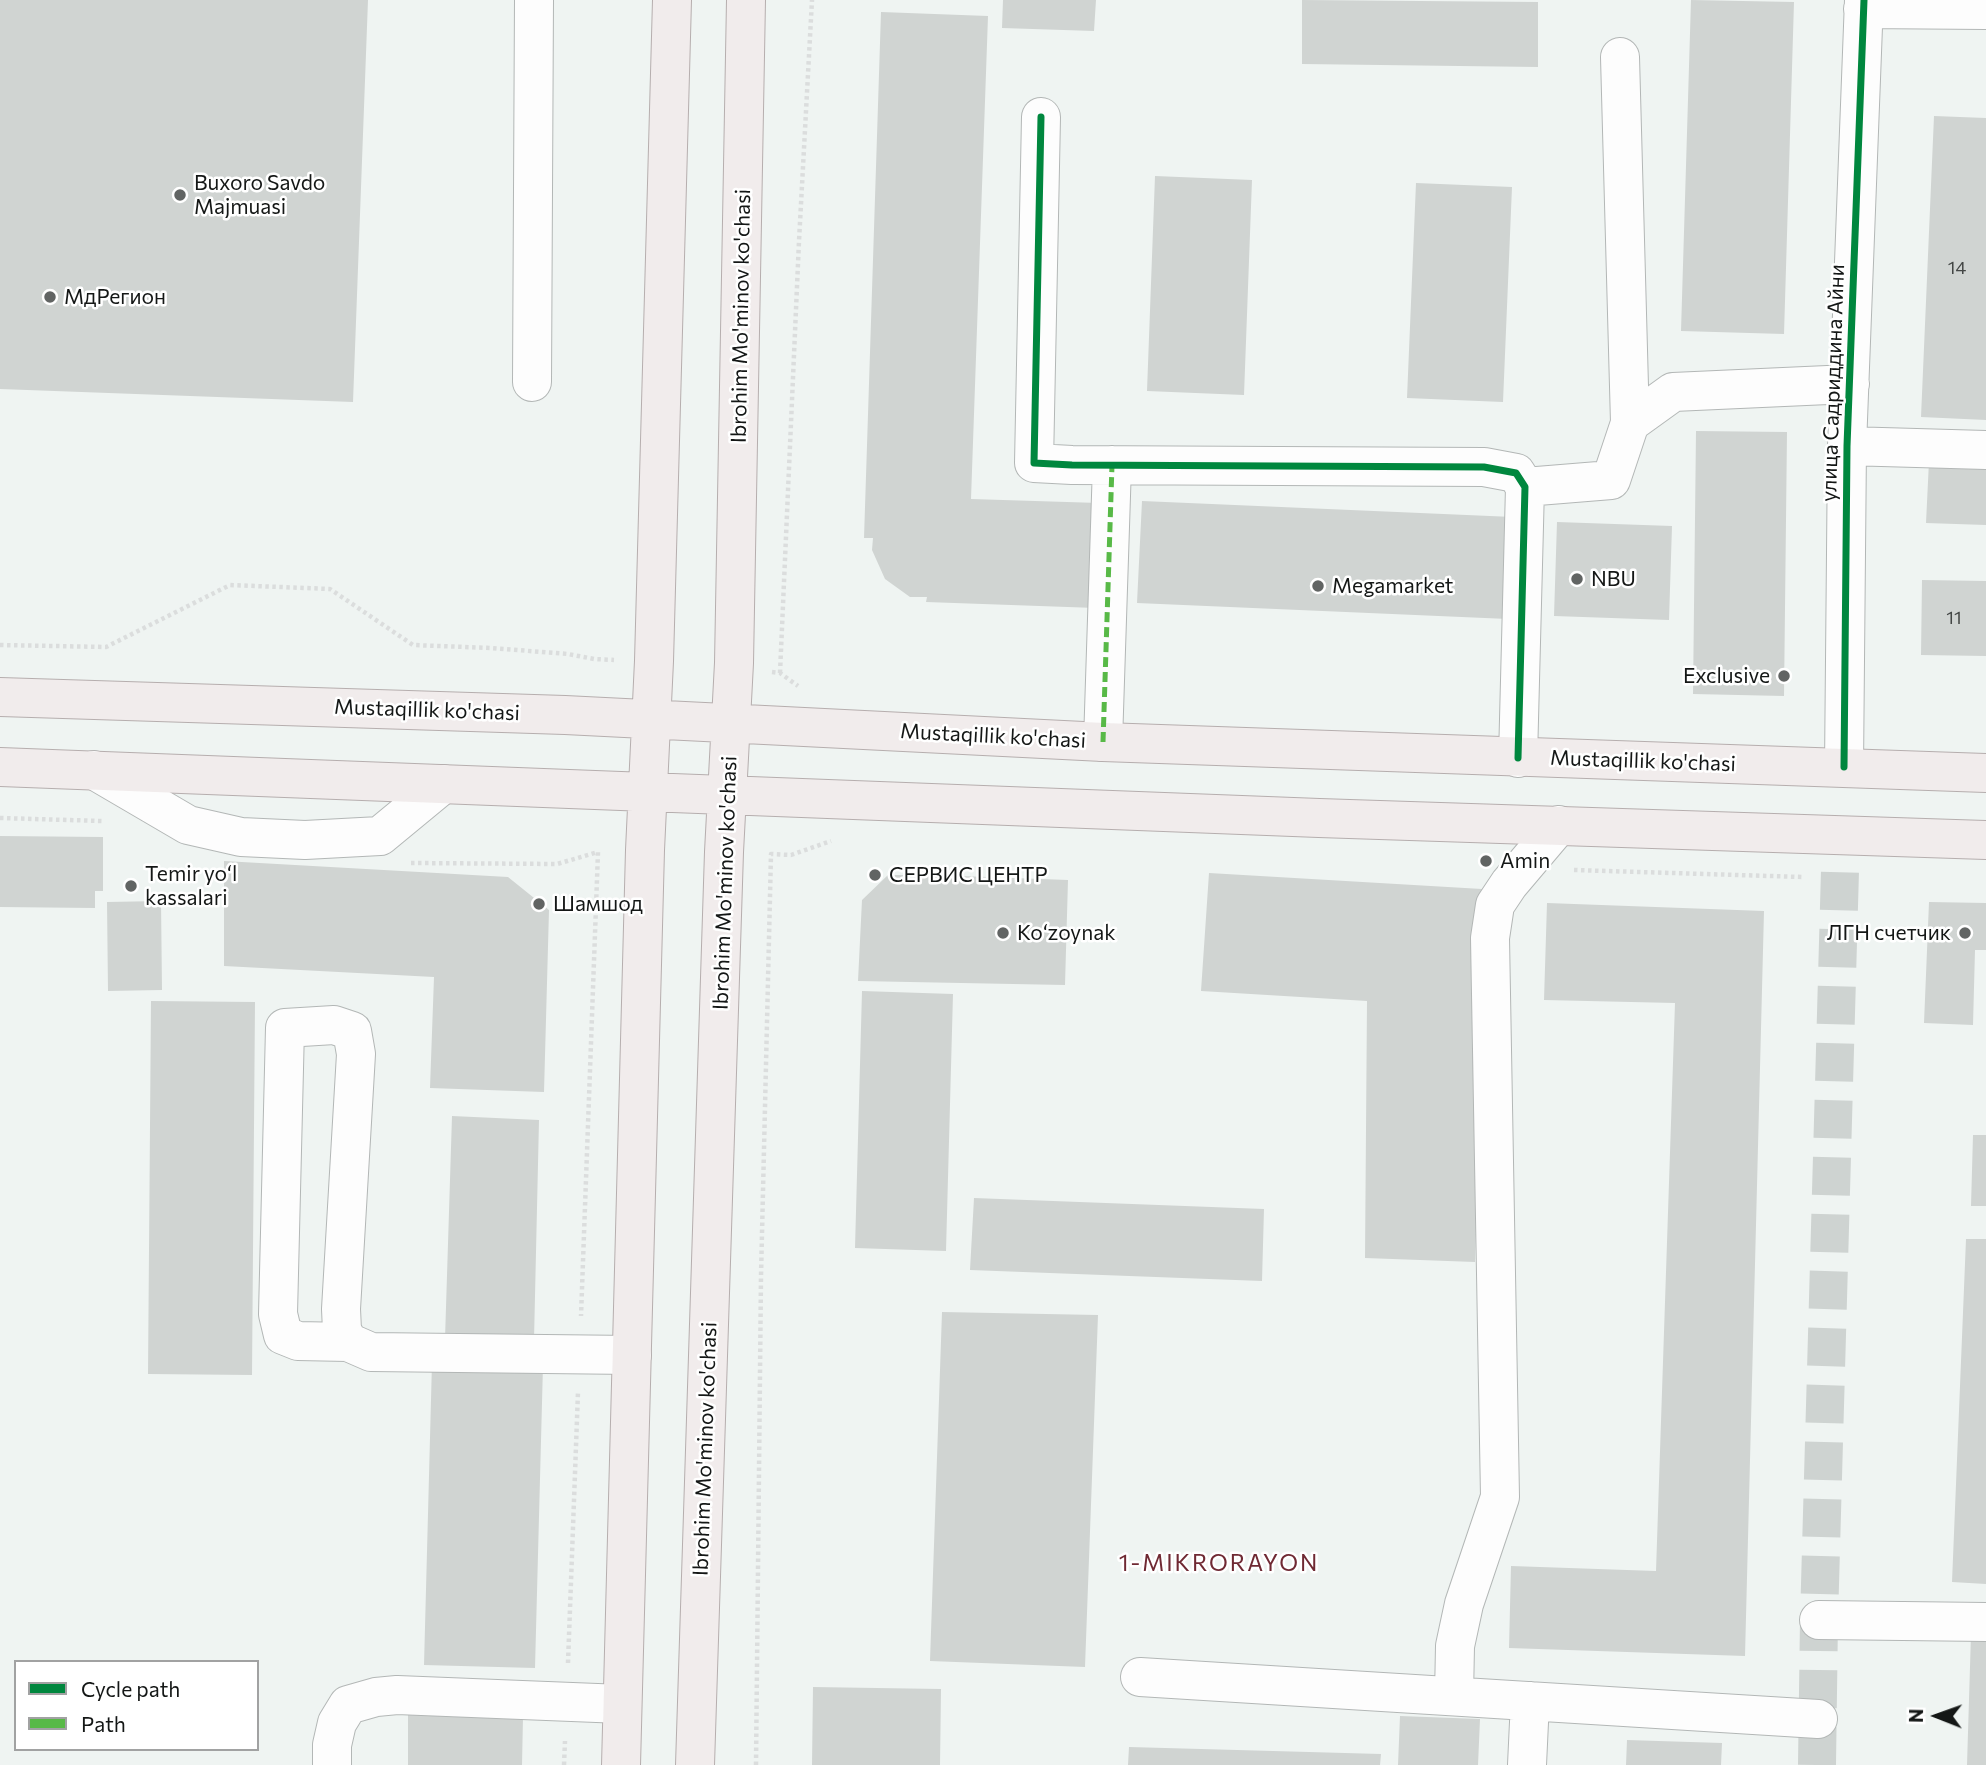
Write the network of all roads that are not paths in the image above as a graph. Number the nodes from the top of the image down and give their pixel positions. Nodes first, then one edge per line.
1 (534, 0) edge
2 (673, 0) edge
3 (746, 0) edge
4 (1864, 4) edge
5 (1986, 10) edge
6 (1620, 57) dead end
7 (1041, 117) dead end
8 (532, 382) dead end
9 (1850, 384) junction
10 (1630, 423) junction
11 (1847, 446) junction
12 (1986, 450) edge
13 (1112, 465) junction
14 (1525, 487) junction
15 (0, 698) edge
16 (650, 719) junction
17 (731, 722) junction
18 (1102, 742) junction
19 (1518, 758) junction
20 (0, 767) edge
21 (1844, 768) junction
22 (94, 770) junction
23 (1986, 773) edge
24 (443, 784) junction
25 (648, 791) junction
26 (728, 795) junction
27 (1559, 825) junction
28 (1986, 840) edge
29 (348, 1342) junction
30 (632, 1355) junction
31 (1819, 1620) dead end
32 (1986, 1622) edge
33 (1140, 1677) dead end
34 (1454, 1696) junction
35 (1530, 1701) junction
36 (622, 1704) junction
37 (1818, 1719) dead end
38 (332, 1765) edge
39 (621, 1765) edge
40 (695, 1765) edge
41 (1527, 1765) edge

1 - 8 street
2 - 16 main road
3 - 17 main road, Ibrohim Mo'minov ko'chasi
4 - 5 street
4 - 9 street, улица Садриддина Айни
6 - 10 street
7 - 13 street
9 - 10 street
9 - 11 street, улица Садриддина Айни
10 - 14 street
11 - 12 street
11 - 21 street, улица Садриддина Айни
13 - 14 street
13 - 18 street
14 - 19 street
15 - 16 main road, Mustaqillik ko'chasi
16 - 17 main road, Mustaqillik ko'chasi
16 - 25 main road
17 - 18 main road, Mustaqillik ko'chasi
17 - 26 main road, Ibrohim Mo'minov ko'chasi
18 - 19 main road, Mustaqillik ko'chasi
19 - 21 main road, Mustaqillik ko'chasi
20 - 22 main road
21 - 23 main road, Mustaqillik ko'chasi
22 - 24 main road
22 - 24 street
24 - 25 main road
25 - 26 main road
25 - 30 main road
26 - 27 main road
26 - 40 main road, Ibrohim Mo'minov ko'chasi
27 - 28 main road
27 - 34 street
29 - 29 street
29 - 30 street
30 - 36 main road
31 - 32 street
33 - 34 street
34 - 35 street
35 - 37 street
35 - 41 street
36 - 38 street
36 - 39 main road

